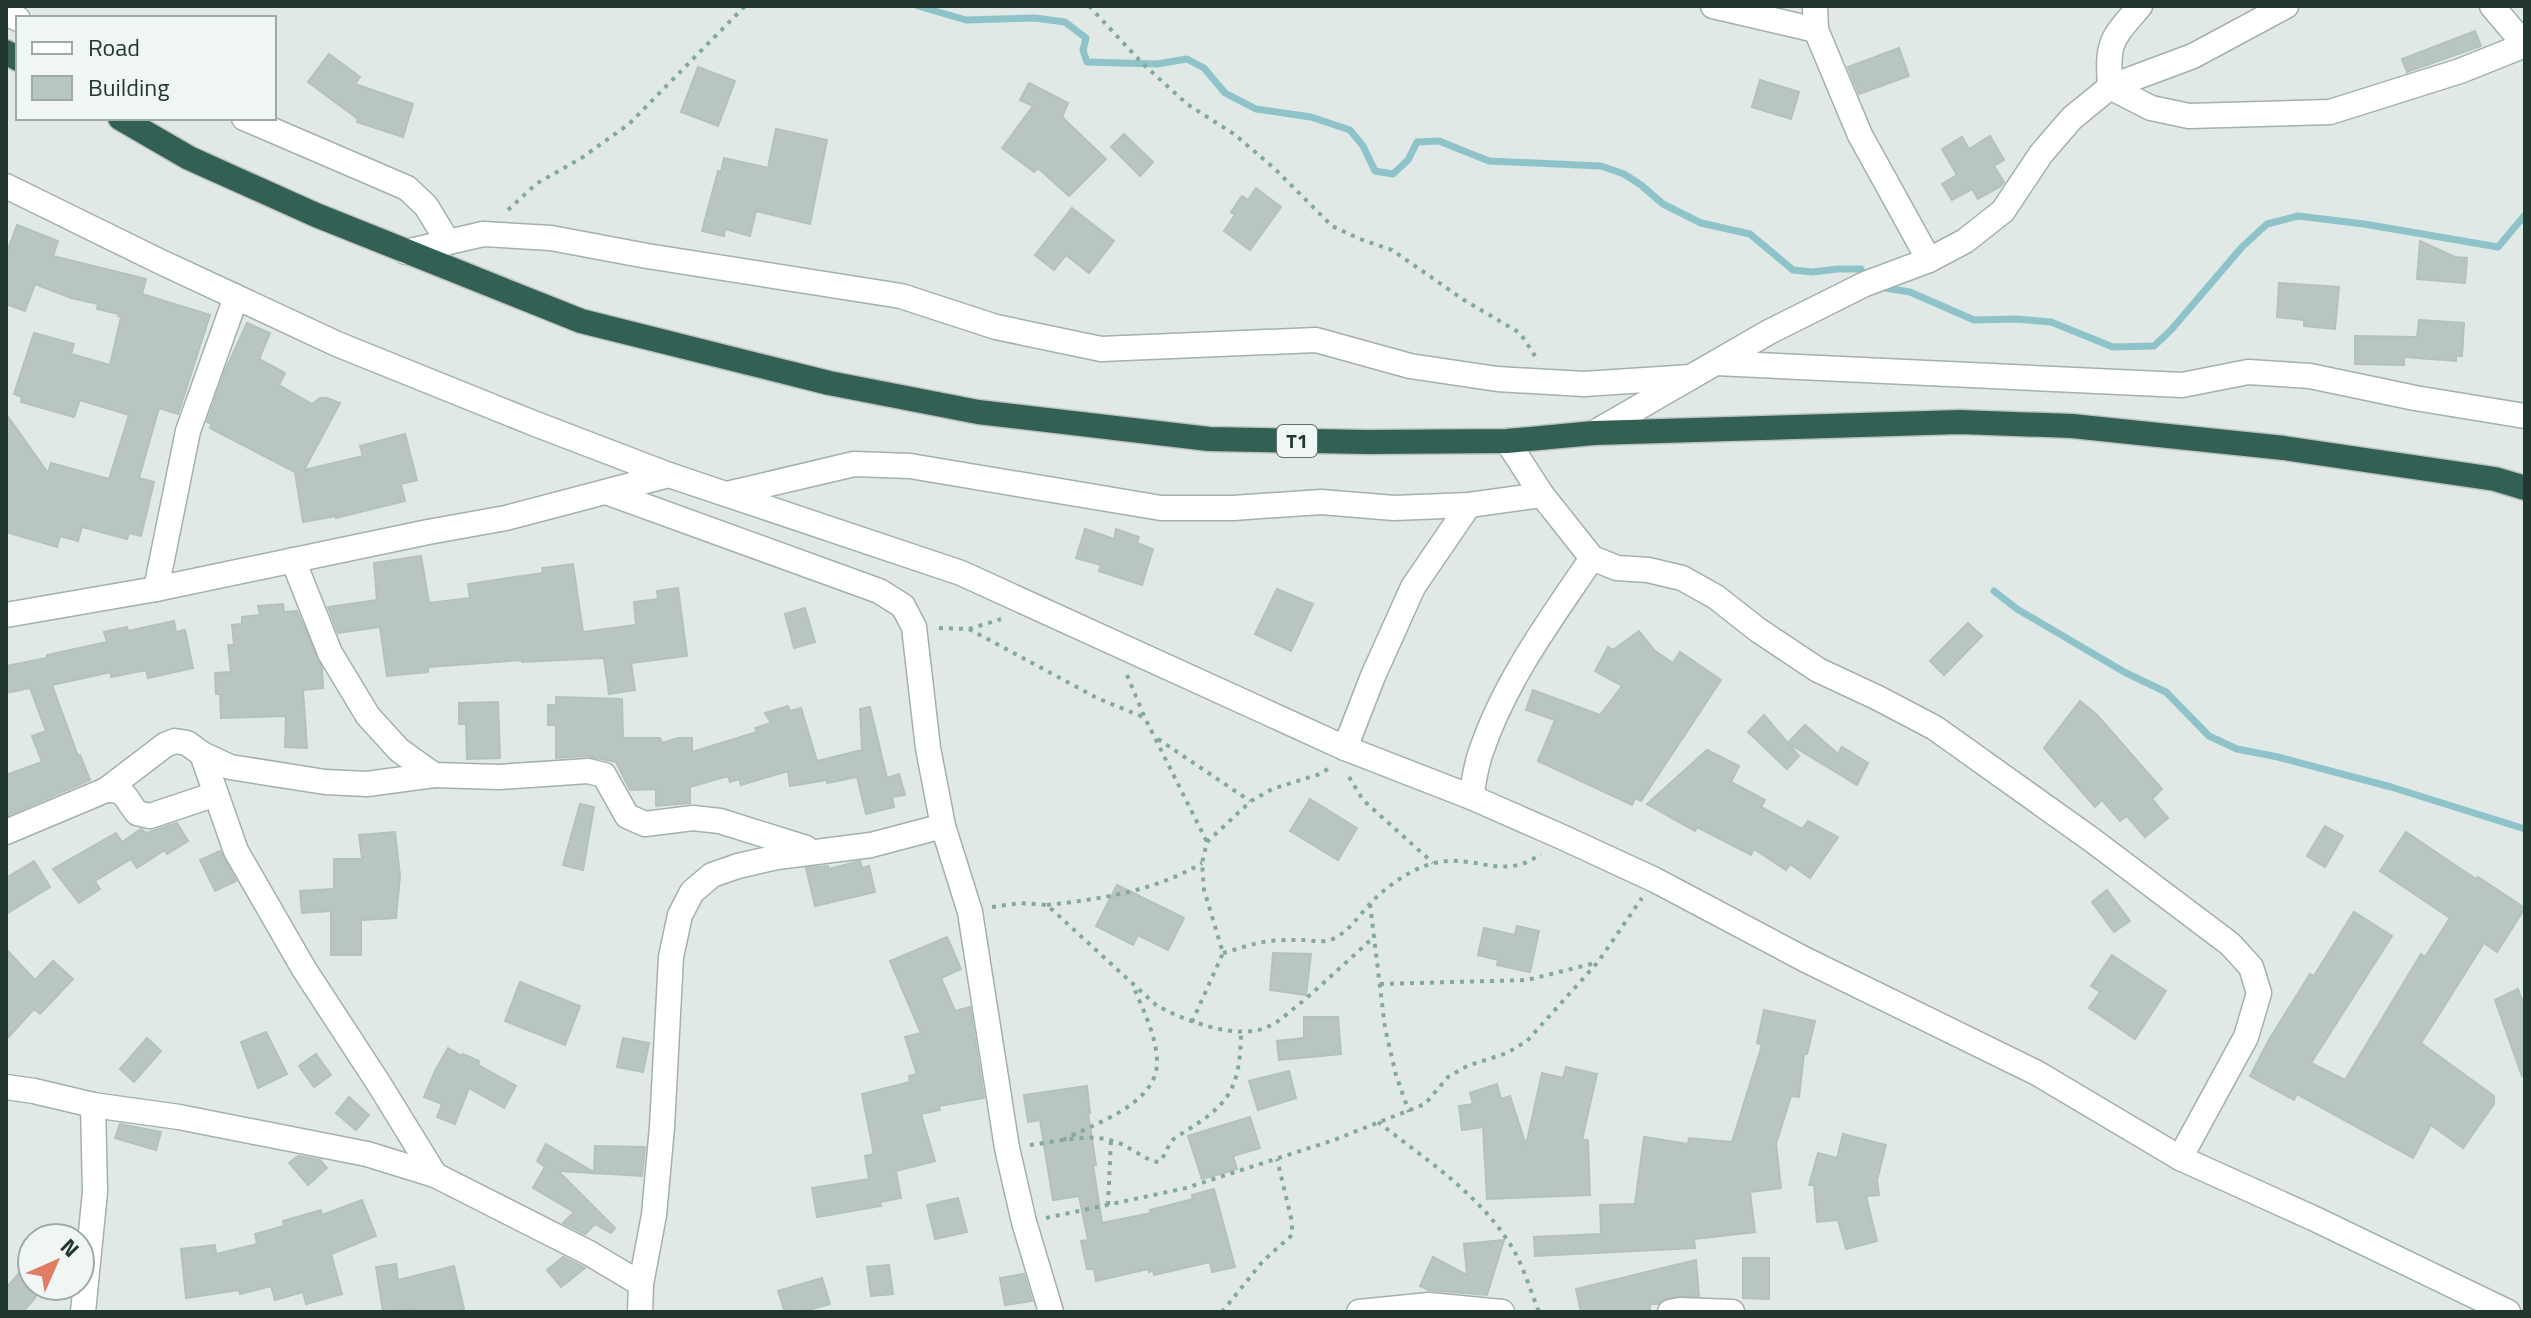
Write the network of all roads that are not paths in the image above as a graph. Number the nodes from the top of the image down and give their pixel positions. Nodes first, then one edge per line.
1 (1713, 6) edge
2 (2140, 6) edge
3 (2286, 6) edge
4 (2492, 6) edge
5 (1816, 18) edge
6 (2525, 45) edge
7 (2110, 87) junction
8 (123, 120) edge
9 (249, 120) edge
10 (6, 186) edge
11 (448, 242) junction
12 (406, 252) junction
13 (1929, 260) junction
14 (236, 297) junction
15 (1716, 363) junction
16 (1691, 377) junction
17 (2525, 416) edge
18 (1594, 433) junction
19 (1507, 441) junction
20 (669, 475) junction
21 (2525, 488) edge
22 (606, 492) junction
23 (727, 494) junction
24 (1542, 495) junction
25 (1469, 505) junction
26 (1592, 558) junction
27 (293, 560) junction
28 (156, 589) junction
29 (6, 615) edge
30 (202, 754) junction
31 (1343, 754) junction
32 (434, 775) junction
33 (106, 790) junction
34 (216, 794) junction
35 (1471, 797) junction
36 (943, 826) junction
37 (6, 832) edge
38 (825, 852) junction
39 (6, 1087) edge
40 (93, 1105) junction
41 (2180, 1158) junction
42 (435, 1175) junction
43 (641, 1284) junction
44 (83, 1312) edge
45 (640, 1312) edge
46 (1051, 1312) edge
47 (1359, 1312) edge
48 (1502, 1312) edge
49 (1670, 1312) edge
50 (1732, 1312) edge
51 (2508, 1312) edge

1 - 5 street
2 - 7 street
3 - 7 street
4 - 6 street
5 - 13 street
6 - 7 street
7 - 13 street
8 - 12 highway, T1
9 - 11 street
10 - 14 street
11 - 12 street
11 - 16 street
12 - 19 highway, T1
13 - 15 street
14 - 20 street
14 - 28 street
15 - 16 street
15 - 17 street
16 - 18 street
18 - 19 highway, T1
18 - 21 highway, T1
19 - 24 street
20 - 22 street
20 - 23 street
22 - 27 street
22 - 36 street
23 - 25 street
23 - 31 street
24 - 25 street
24 - 26 street
25 - 31 street
26 - 35 street
26 - 41 street
27 - 28 street
27 - 32 street
28 - 29 street
30 - 32 street
30 - 33 street
30 - 34 street
31 - 35 street
32 - 38 street
33 - 34 street
33 - 37 street
34 - 42 street
35 - 41 street
36 - 38 street
36 - 46 street
38 - 43 street
39 - 40 street
40 - 42 street
40 - 44 street
41 - 51 street
42 - 43 street
43 - 45 street
47 - 48 street
49 - 50 street

